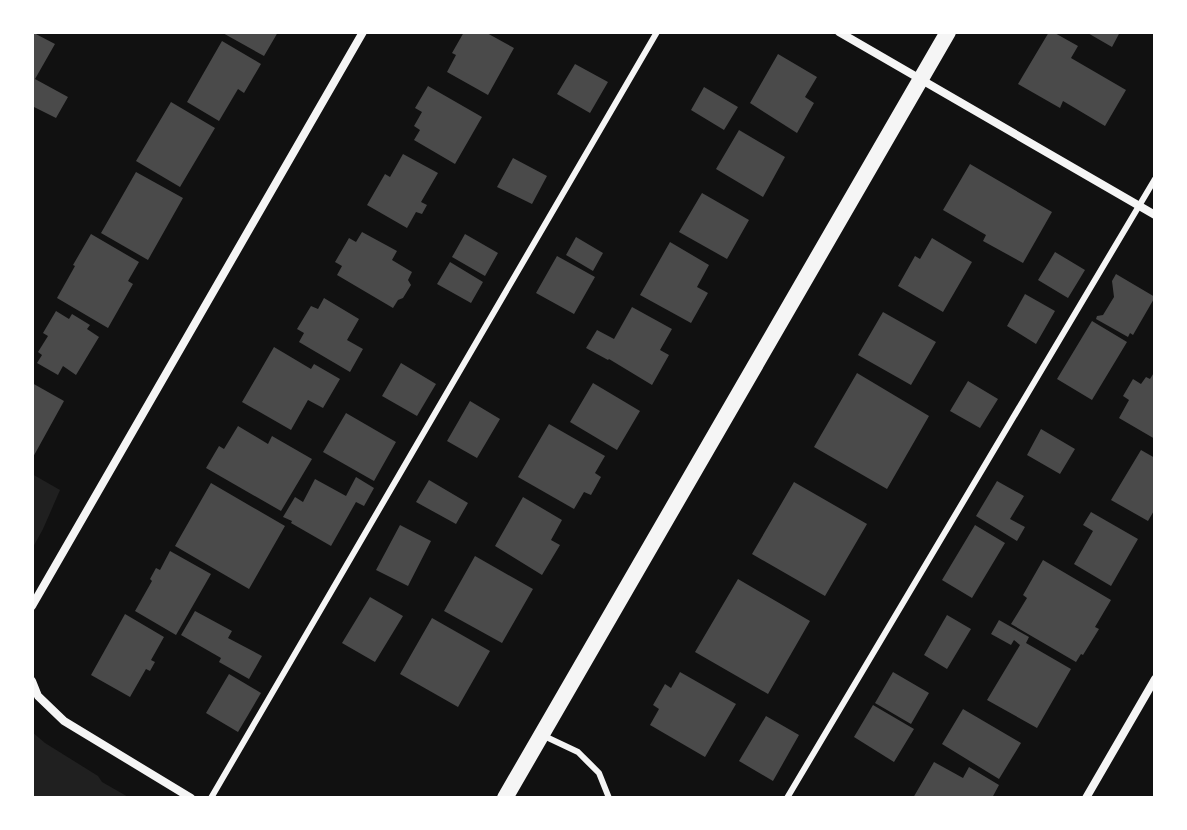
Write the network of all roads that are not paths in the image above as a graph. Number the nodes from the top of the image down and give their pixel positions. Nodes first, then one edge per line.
1 (363, 32) edge
2 (657, 32) edge
3 (839, 32) edge
4 (948, 32) edge
5 (920, 80) junction
6 (1155, 179) edge
7 (1139, 206) junction
8 (1155, 215) edge
9 (32, 606) edge
10 (1155, 679) edge
11 (32, 681) edge
12 (541, 734) junction
13 (191, 798) edge
14 (211, 798) edge
15 (505, 798) edge
16 (609, 798) edge
17 (787, 798) edge
18 (1086, 798) edge

1 - 9 street
2 - 14 lane
3 - 5 street
4 - 5 main road
5 - 7 street
5 - 12 main road
6 - 7 lane
7 - 8 street
7 - 17 lane
10 - 18 street
11 - 13 street
12 - 15 main road
12 - 16 lane

